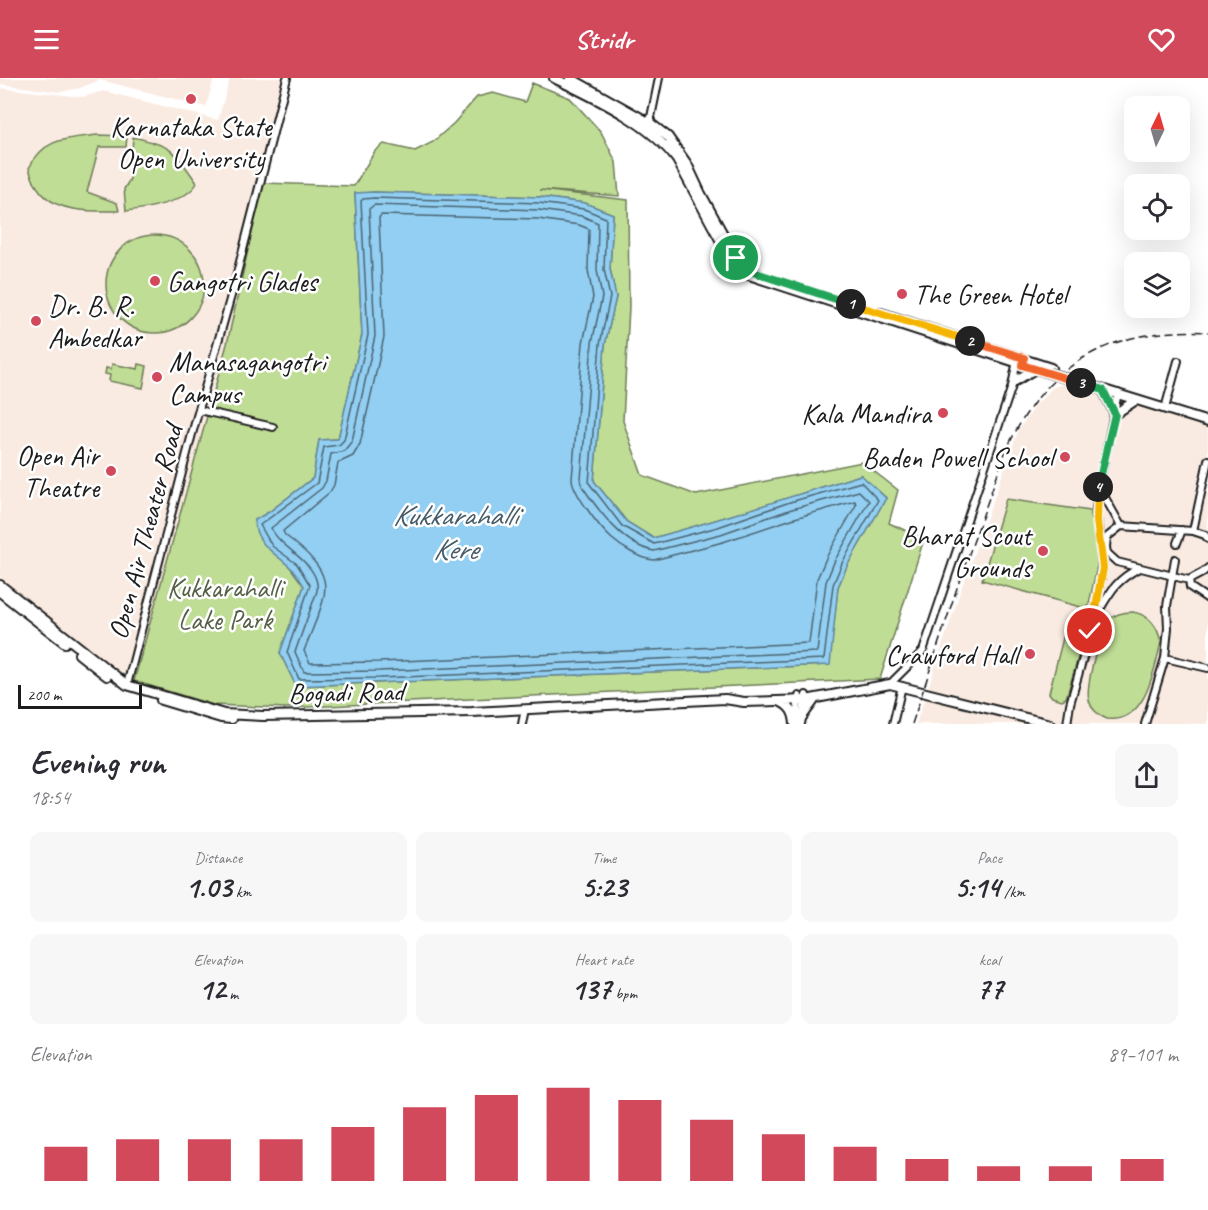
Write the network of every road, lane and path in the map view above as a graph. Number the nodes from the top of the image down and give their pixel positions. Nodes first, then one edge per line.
1 (287, 78) edge
2 (570, 78) edge
3 (659, 78) edge
4 (555, 79) edge
5 (649, 127) junction
6 (1020, 361) junction
7 (1178, 361) dead end
8 (1037, 369) junction
9 (1050, 371) junction
10 (1072, 378) junction
11 (1014, 384) junction
12 (1103, 390) junction
13 (1118, 393) junction
14 (1137, 400) junction
15 (1166, 405) junction
16 (199, 410) junction
17 (1115, 414) junction
18 (1208, 420) edge
19 (273, 427) dead end
20 (1208, 460) edge
21 (1099, 486) junction
22 (1121, 526) junction
23 (1182, 530) junction
24 (1194, 531) junction
25 (1208, 539) edge
26 (1177, 543) dead end
27 (1103, 548) junction
28 (1174, 559) dead end
29 (1140, 568) junction
30 (1208, 568) edge
31 (1170, 576) junction
32 (1189, 580) junction
33 (0, 585) edge
34 (0, 592) edge
35 (1208, 599) edge
36 (1094, 619) junction
37 (1165, 658) junction
38 (1208, 668) edge
39 (890, 684) junction
40 (127, 685) junction
41 (902, 686) junction
42 (805, 698) junction
43 (732, 699) junction
44 (780, 701) junction
45 (525, 709) junction
46 (219, 716) edge
47 (264, 720) edge
48 (802, 721) edge
49 (210, 724) edge
50 (522, 724) edge
51 (795, 724) edge
52 (893, 724) edge
53 (1050, 724) edge
54 (1067, 724) edge
55 (1145, 724) edge

1 - 16 street, Open Air Theater Road
2 - 5 main road
3 - 5 street
4 - 5 main road
5 - 6 main road
6 - 8 main road
6 - 9 main road
6 - 11 street
7 - 15 street
8 - 9 main road
8 - 11 main road
9 - 10 main road
10 - 12 main road
10 - 13 main road
11 - 39 street
12 - 13 main road
12 - 17 main road
13 - 14 main road
13 - 15 main road
13 - 17 street
14 - 17 main road
14 - 18 main road
15 - 18 main road
16 - 19 street
16 - 40 street, Open Air Theater Road
17 - 21 street
20 - 24 street
21 - 22 street
21 - 27 street
22 - 23 street
22 - 27 street
23 - 24 street
23 - 26 street
24 - 25 street
27 - 29 street
27 - 36 street
28 - 31 street
29 - 31 street
29 - 36 street
30 - 32 street
31 - 32 street
31 - 37 street
32 - 35 street
33 - 40 main road, Bogadi Road
34 - 46 main road
36 - 54 street
37 - 38 street
37 - 55 street
39 - 41 main road, Bogadi Road
39 - 42 main road, Bogadi Road
40 - 46 main road, Bogadi Road
41 - 52 street
41 - 53 main road, Bogadi Road
42 - 43 main road, Bogadi Road
42 - 44 main road, Bogadi Road
42 - 48 main road
42 - 51 street
43 - 44 main road, Bogadi Road
43 - 45 main road, Bogadi Road
44 - 51 main road
45 - 47 main road, Bogadi Road
45 - 50 street
46 - 47 main road, Bogadi Road
46 - 49 main road

